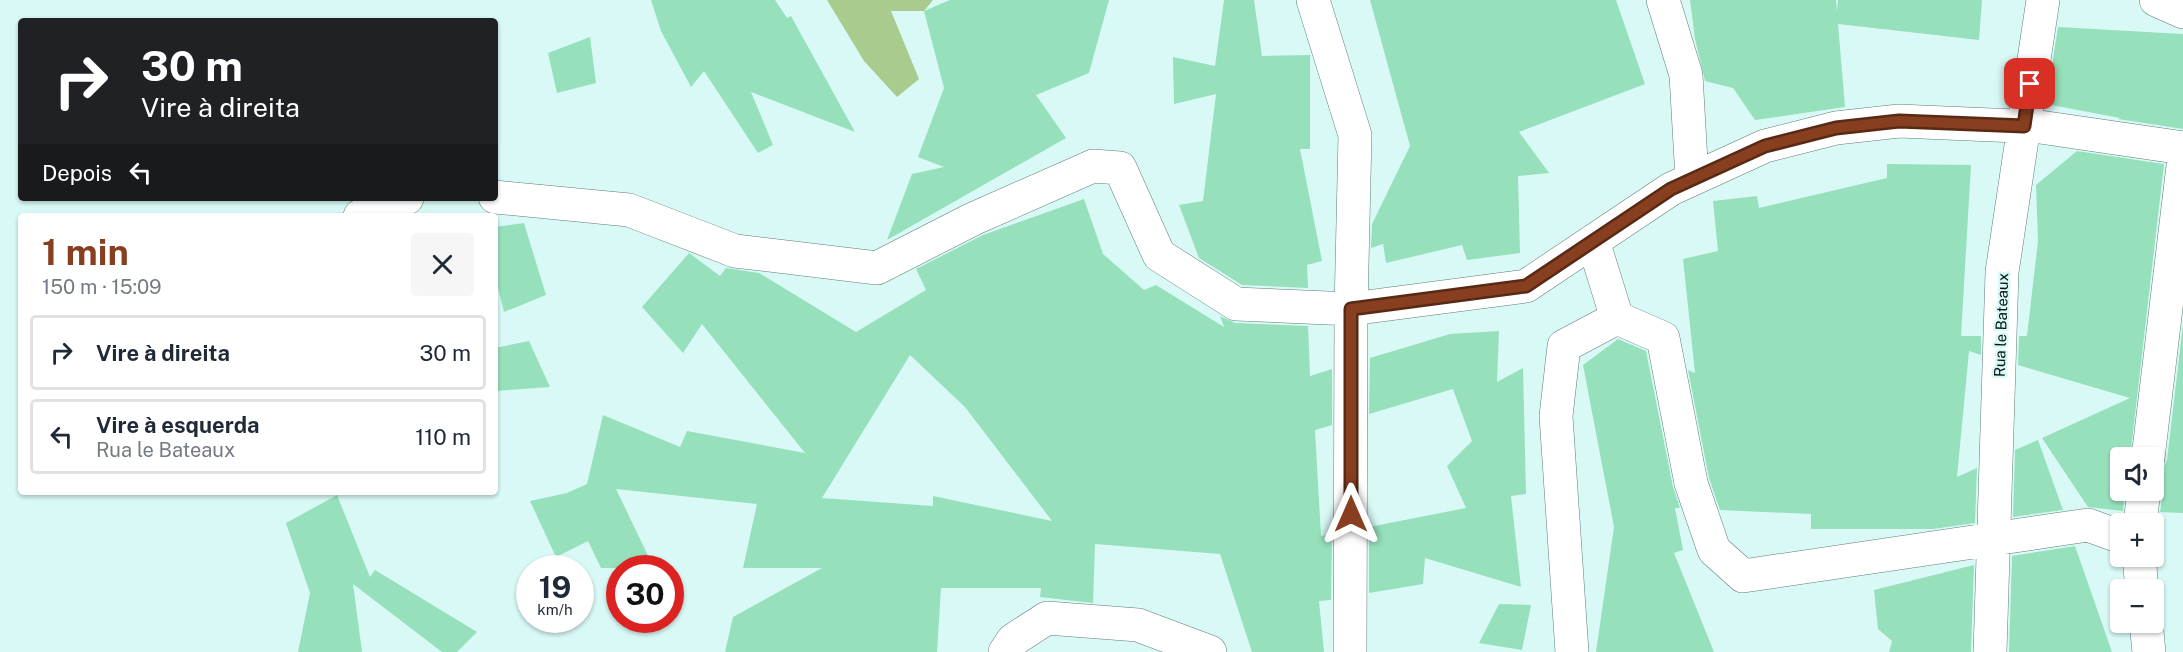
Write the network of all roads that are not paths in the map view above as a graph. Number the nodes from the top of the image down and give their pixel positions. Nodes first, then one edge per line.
1 (1313, 0) edge
2 (1662, 0) edge
3 (2043, 0) edge
4 (2156, 0) edge
5 (2183, 12) edge
6 (2024, 126) junction
7 (2183, 148) edge
8 (2183, 166) edge
9 (1692, 179) junction
10 (498, 197) edge
11 (399, 201) edge
12 (368, 213) edge
13 (1593, 241) junction
14 (1351, 309) junction
15 (1617, 318) junction
16 (2149, 447) edge
17 (2110, 533) edge
18 (1994, 540) junction
19 (2147, 633) edge
20 (1005, 652) edge
21 (1210, 652) edge
22 (1350, 652) edge
23 (1572, 652) edge
24 (1990, 652) edge
25 (2149, 652) edge

1 - 14 street
2 - 9 street
3 - 6 street, Rua le Bateaux
4 - 5 street
6 - 7 street
6 - 9 street
6 - 18 street, Rua le Bateaux
8 - 16 street
9 - 13 street
10 - 14 street
11 - 12 street
13 - 14 street
13 - 15 street
14 - 22 street
15 - 18 street
15 - 23 street
17 - 18 street
18 - 24 street, Rua le Bateaux
19 - 25 street
20 - 21 street

